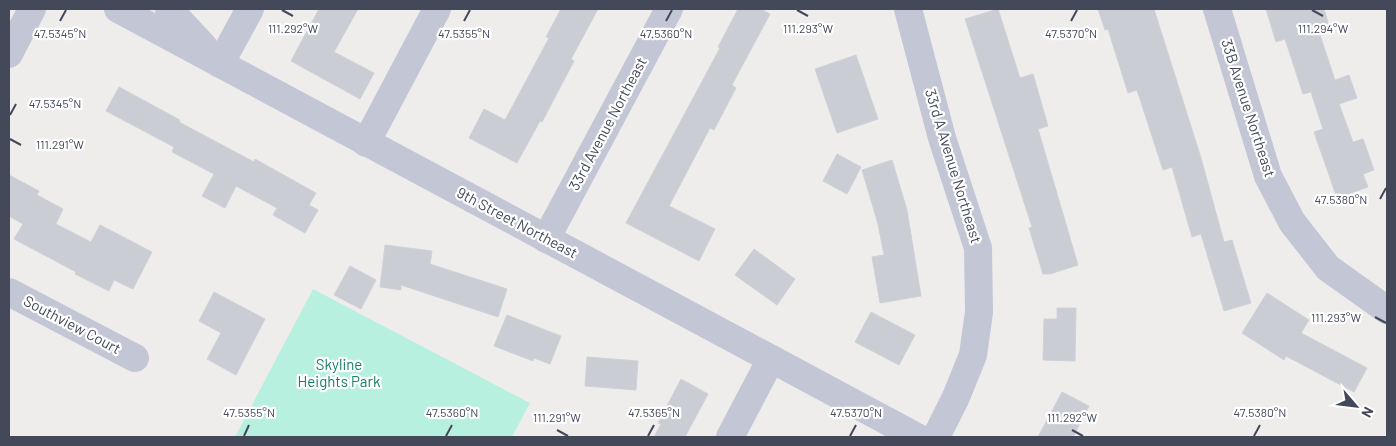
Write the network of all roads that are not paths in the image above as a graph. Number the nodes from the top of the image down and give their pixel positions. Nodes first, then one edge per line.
1 (32, 9) edge
2 (118, 9) edge
3 (170, 9) edge
4 (250, 9) edge
5 (437, 9) edge
6 (669, 9) edge
7 (908, 9) edge
8 (1216, 9) edge
9 (9, 54) edge
10 (220, 64) junction
11 (366, 143) junction
12 (546, 239) junction
13 (9, 292) edge
14 (1387, 310) edge
15 (135, 358) dead end
16 (771, 359) junction
17 (730, 437) edge
18 (917, 437) edge
19 (936, 437) edge

1 - 9 street
2 - 10 street, 9th Street Northeast
3 - 10 street
4 - 10 street
5 - 11 street
6 - 12 street, 33rd Avenue Northeast
7 - 19 street, 33rd A Avenue Northeast
8 - 14 street, 33B Avenue Northeast
10 - 11 street, 9th Street Northeast
11 - 12 street, 9th Street Northeast
12 - 16 street, 9th Street Northeast
13 - 15 street, Southview Court
16 - 17 street
16 - 18 street, 9th Street Northeast

